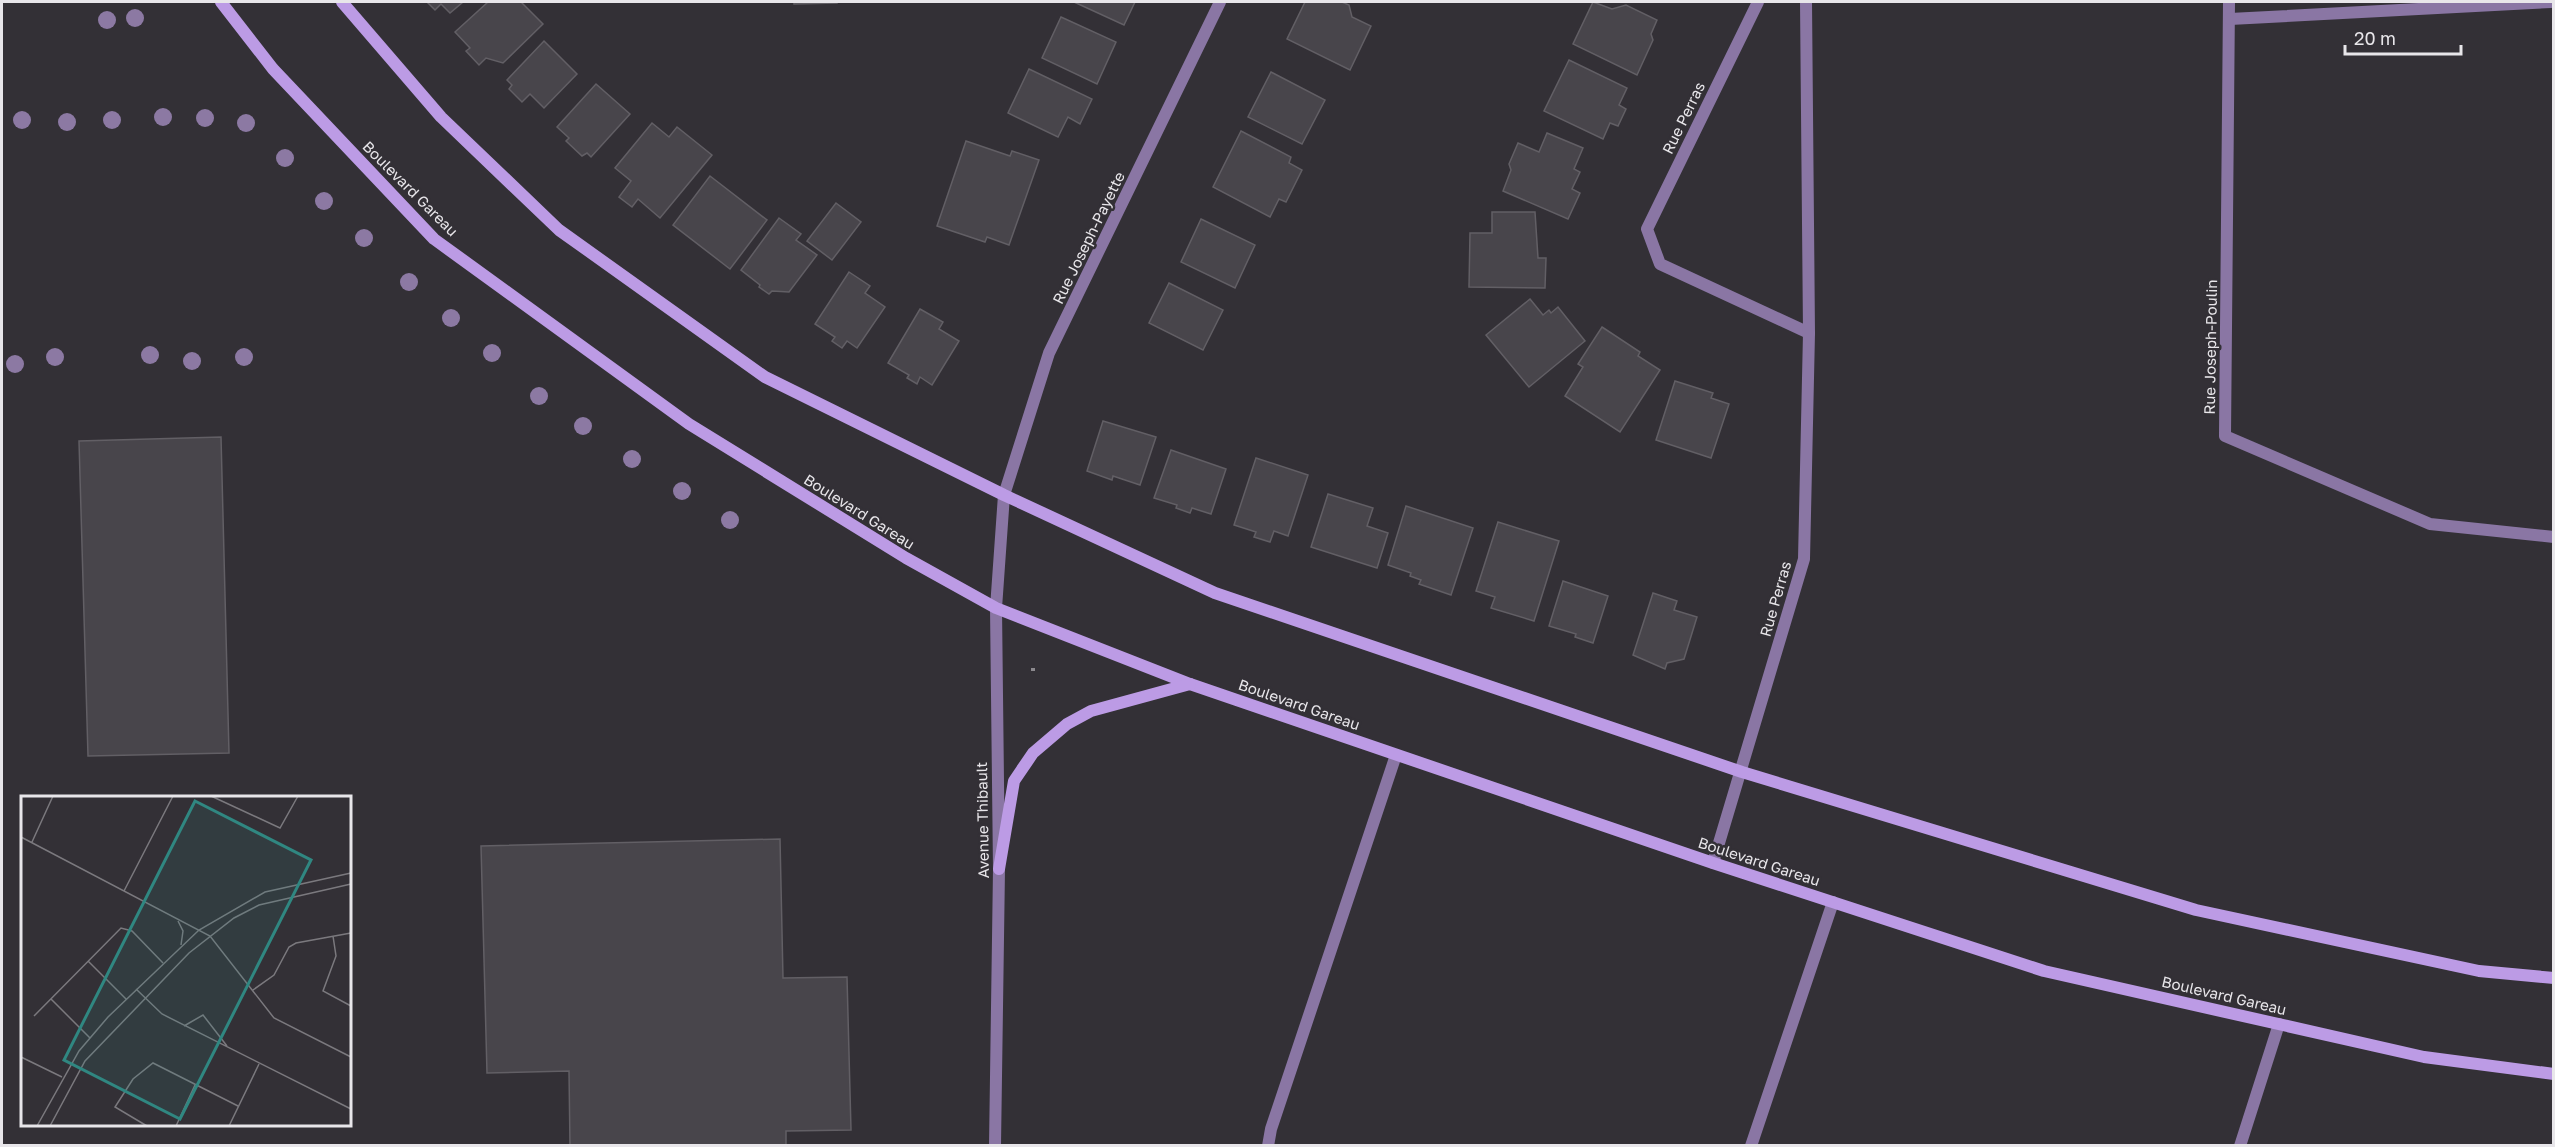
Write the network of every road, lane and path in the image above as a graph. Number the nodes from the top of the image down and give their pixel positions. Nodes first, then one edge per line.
1 (221, 2) edge
2 (342, 2) edge
3 (1220, 2) edge
4 (1758, 2) edge
5 (1806, 2) edge
6 (2229, 2) edge
7 (2551, 2) edge
8 (2229, 19) junction
9 (1809, 333) junction
10 (1004, 495) junction
11 (2553, 537) edge
12 (996, 608) junction
13 (1190, 684) junction
14 (1396, 755) junction
15 (1742, 772) junction
16 (1713, 863) junction
17 (999, 869) junction
18 (1833, 902) junction
19 (2553, 978) edge
20 (2279, 1024) junction
21 (2553, 1074) edge
22 (995, 1146) edge
23 (1268, 1146) edge
24 (1751, 1146) edge
25 (2240, 1146) edge

1 - 12 street, Boulevard Gareau
2 - 10 street
3 - 10 street, Rue Joseph-Payette
4 - 9 street, Rue Perras
5 - 9 street, Rue Perras
6 - 8 street, Rue Joseph-Poulin
7 - 8 street
8 - 11 street, Rue Joseph-Poulin
9 - 15 street, Rue Perras
10 - 12 street, Avenue Thibault
10 - 15 street
12 - 13 street, Boulevard Gareau
12 - 17 street, Avenue Thibault
13 - 14 street, Boulevard Gareau
13 - 17 street
14 - 16 street, Boulevard Gareau
14 - 23 street
15 - 16 street, Rue Perras
15 - 19 street
16 - 18 street, Boulevard Gareau
17 - 22 street, Avenue Thibault
18 - 20 street, Boulevard Gareau
18 - 24 street
20 - 21 street, Boulevard Gareau
20 - 25 street

